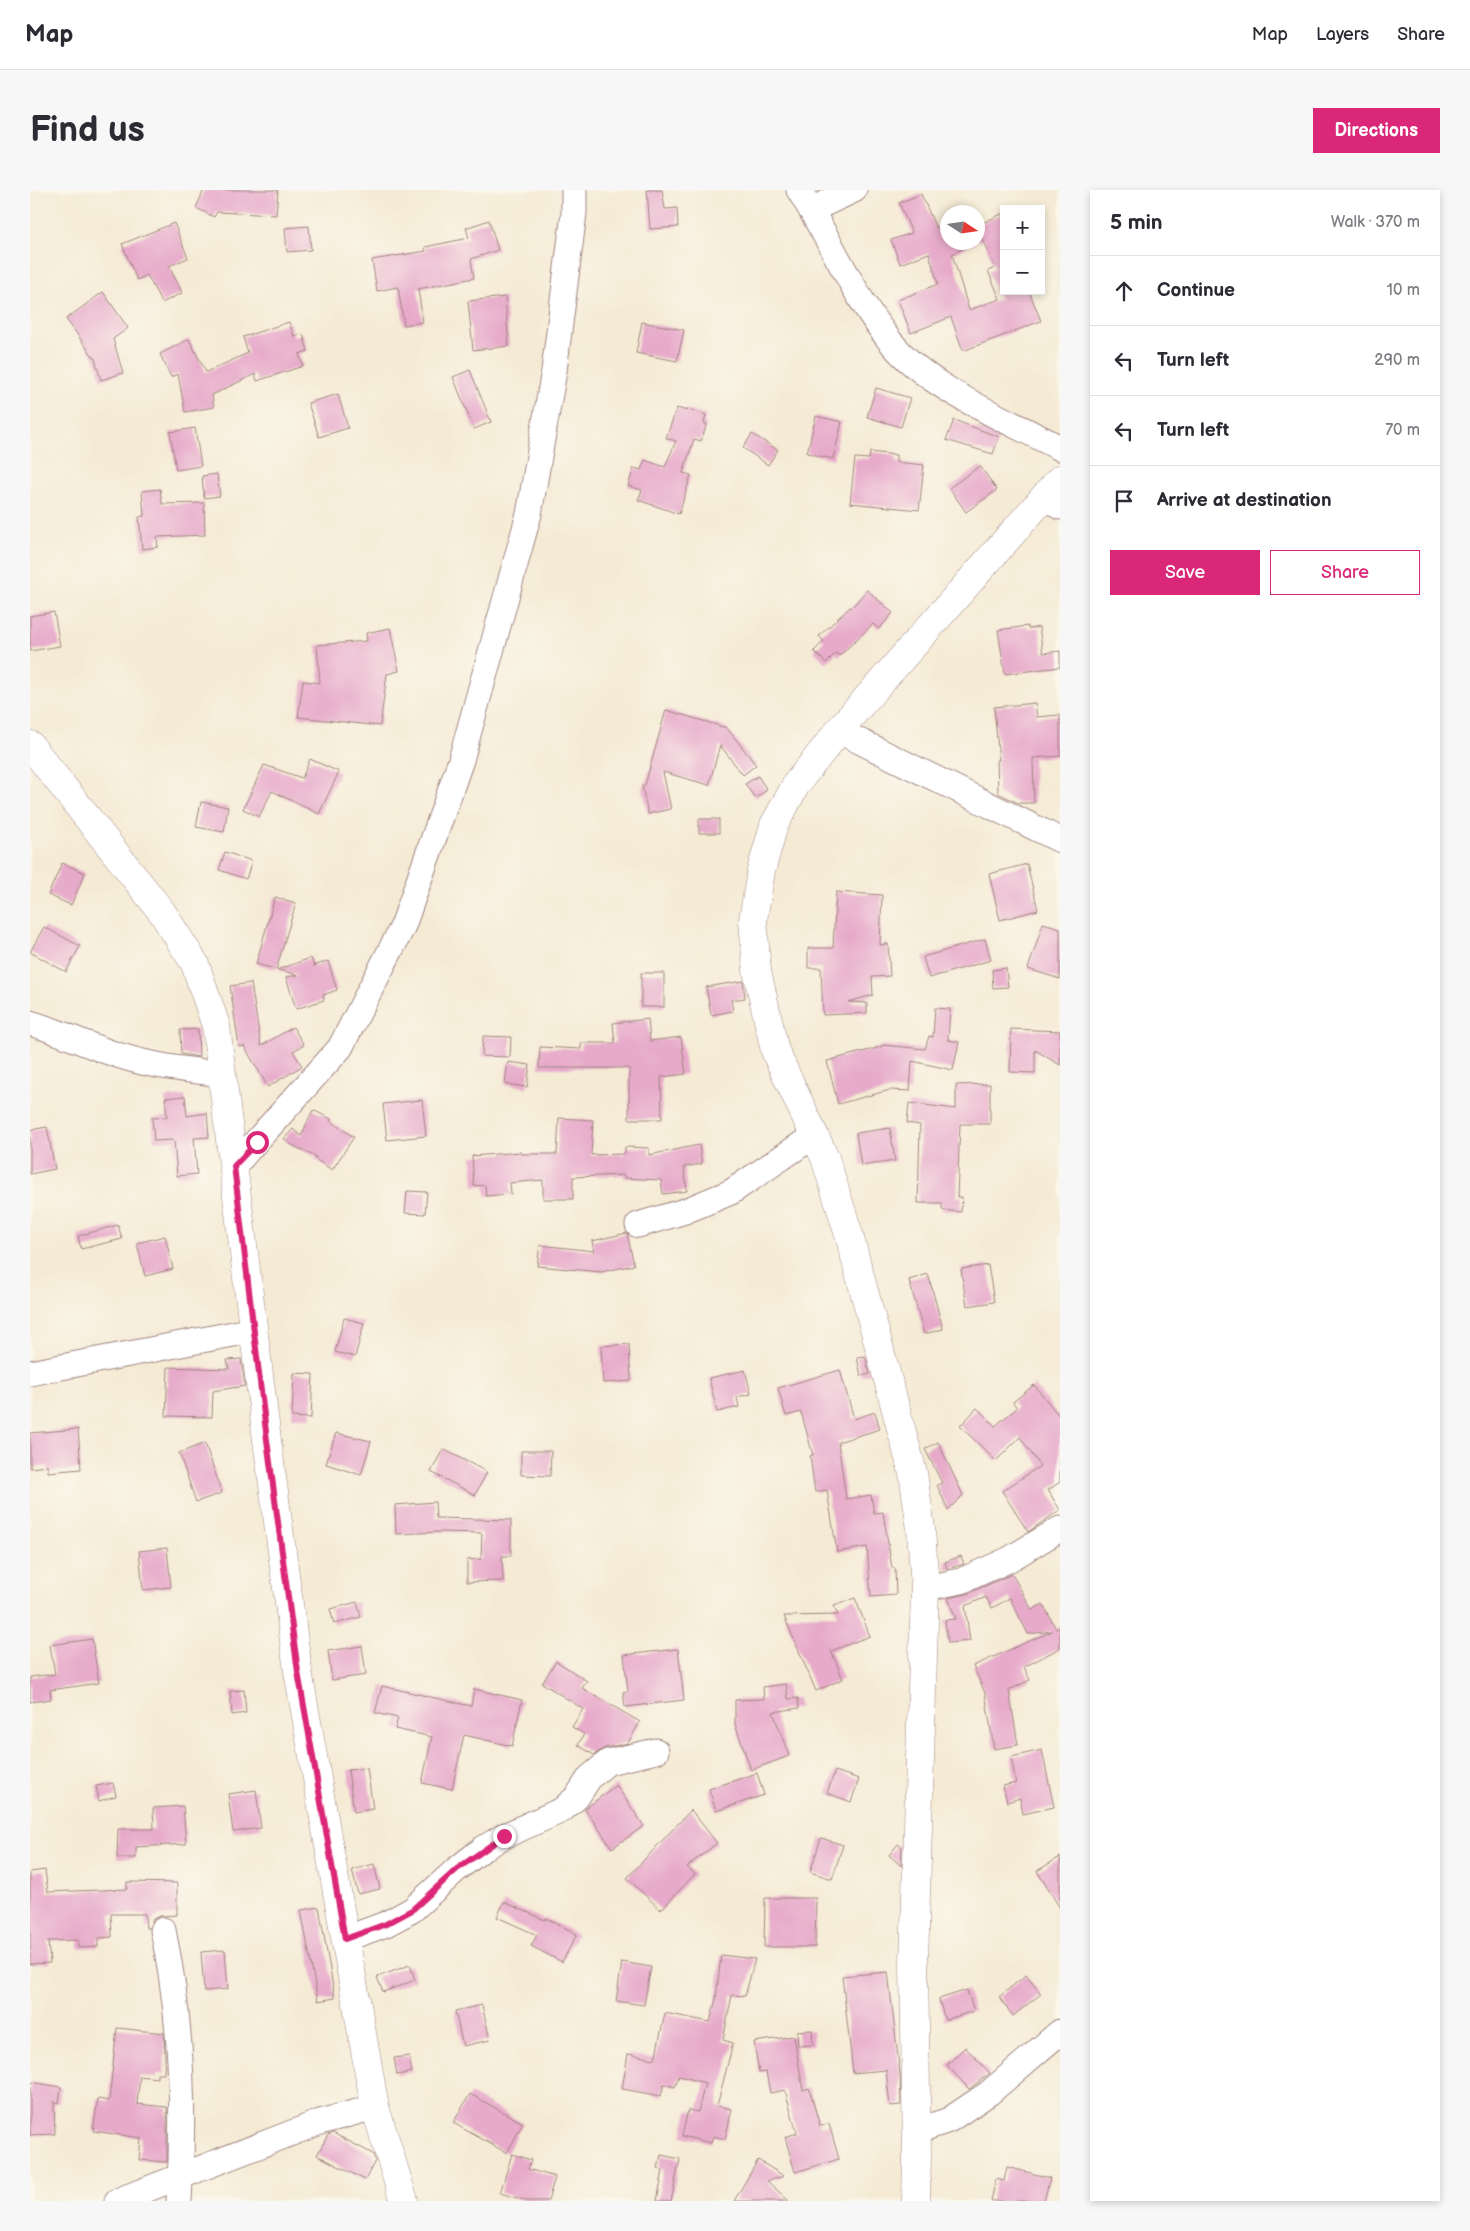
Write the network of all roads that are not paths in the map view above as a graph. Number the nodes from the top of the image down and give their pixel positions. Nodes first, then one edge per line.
1 (574, 190) edge
2 (854, 190) edge
3 (805, 200) edge
4 (1060, 448) edge
5 (1055, 494) edge
6 (839, 731) junction
7 (30, 744) edge
8 (1060, 840) edge
9 (30, 1023) edge
10 (222, 1074) junction
11 (815, 1135) junction
12 (234, 1166) junction
13 (638, 1225) dead end
14 (254, 1330) junction
15 (30, 1373) edge
16 (1060, 1529) edge
17 (925, 1588) junction
18 (656, 1751) dead end
19 (163, 1930) dead end
20 (345, 1939) junction
21 (1060, 2032) edge
22 (375, 2107) junction
23 (917, 2131) junction
24 (180, 2176) junction
25 (117, 2201) edge
26 (179, 2201) edge
27 (404, 2201) edge
28 (916, 2201) edge

1 - 12 street
2 - 3 street
3 - 4 street
5 - 6 main road
6 - 8 street
6 - 11 main road
7 - 10 main road
9 - 10 street
10 - 12 main road
11 - 13 street
11 - 17 main road
12 - 14 main road
14 - 15 street
14 - 20 main road
16 - 17 street
17 - 23 main road
18 - 20 street
19 - 24 street
20 - 22 main road
21 - 23 street
22 - 24 street
22 - 27 main road
23 - 28 main road
24 - 25 street
24 - 26 street

